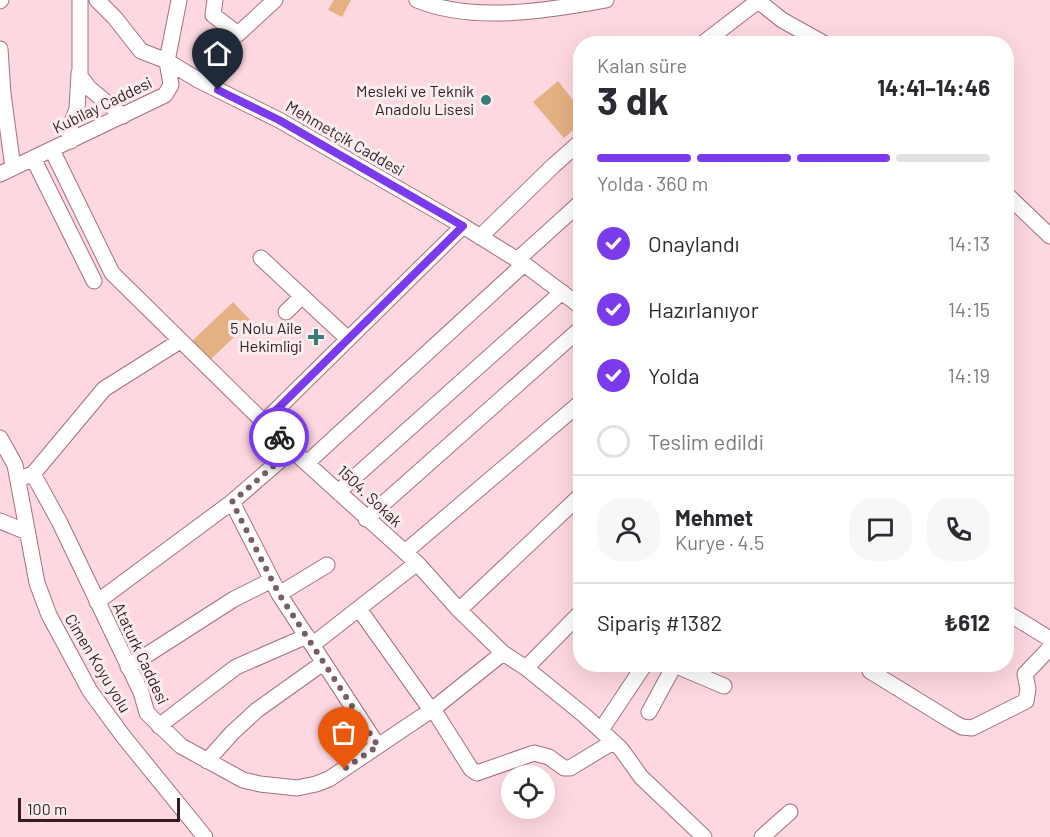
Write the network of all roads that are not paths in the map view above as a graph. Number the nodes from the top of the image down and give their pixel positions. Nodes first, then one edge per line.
1 (80, 0) edge
2 (97, 0) edge
3 (179, 0) edge
4 (215, 0) edge
5 (275, 0) edge
6 (417, 0) edge
7 (606, 0) edge
8 (757, 1) edge
9 (712, 36) edge
10 (811, 36) edge
11 (0, 49) edge
12 (167, 62) junction
13 (79, 73) junction
14 (123, 116) junction
15 (71, 141) junction
16 (573, 148) edge
17 (52, 150) junction
18 (33, 158) junction
19 (6, 171) edge
20 (1014, 202) edge
21 (573, 209) edge
22 (463, 226) junction
23 (1050, 236) edge
24 (480, 237) junction
25 (261, 258) dead end
26 (520, 262) junction
27 (94, 281) dead end
28 (562, 292) junction
29 (302, 296) junction
30 (573, 301) edge
31 (286, 312) dead end
32 (573, 335) edge
33 (348, 339) junction
34 (180, 341) junction
35 (573, 409) edge
36 (264, 422) junction
37 (0, 438) edge
38 (292, 450) junction
39 (308, 462) junction
40 (33, 474) junction
41 (18, 479) junction
42 (338, 492) junction
43 (232, 502) junction
44 (573, 503) edge
45 (366, 519) junction
46 (0, 521) edge
47 (27, 532) junction
48 (405, 552) junction
49 (417, 563) junction
50 (327, 565) dead end
51 (272, 580) junction
52 (279, 594) junction
53 (97, 602) junction
54 (359, 609) junction
55 (459, 610) junction
56 (1014, 617) edge
57 (573, 620) edge
58 (1050, 639) edge
59 (309, 641) junction
60 (1050, 648) edge
61 (503, 653) junction
62 (323, 663) junction
63 (128, 667) junction
64 (526, 668) junction
65 (640, 672) edge
66 (669, 672) edge
67 (690, 672) edge
68 (872, 672) edge
69 (724, 686) dead end
70 (432, 709) junction
71 (649, 712) dead end
72 (159, 726) junction
73 (601, 730) junction
74 (613, 742) junction
75 (378, 746) junction
76 (207, 761) junction
77 (790, 812) dead end
78 (205, 837) edge
79 (704, 837) edge
80 (762, 837) edge

1 - 13 street
2 - 12 street, Mehmetçik Caddesi
3 - 12 street, Kubilay Caddesi
4 - 5 street
6 - 7 street
8 - 9 street
8 - 10 street
11 - 19 street
12 - 14 street, Kubilay Caddesi
12 - 22 street, Mehmetçik Caddesi
13 - 14 street
13 - 15 street
14 - 15 street, Kubilay Caddesi
15 - 17 street, Kubilay Caddesi
16 - 24 street
17 - 18 street, Kubilay Caddesi
17 - 34 street, 1504. Sokak
18 - 19 street, Kubilay Caddesi
18 - 27 street
20 - 23 street
21 - 26 street
22 - 24 street, Mehmetçik Caddesi
22 - 33 street
24 - 26 street, Mehmetçik Caddesi
25 - 29 street
26 - 28 street, Mehmetçik Caddesi
26 - 39 street
28 - 30 street, Mehmetçik Caddesi
28 - 42 street
29 - 31 street
29 - 33 street
32 - 45 street
33 - 36 street
34 - 36 street, 1504. Sokak
34 - 40 street
35 - 48 street
36 - 38 street, 1504. Sokak
37 - 41 street
38 - 39 street, 1504. Sokak
38 - 43 street
39 - 42 street, 1504. Sokak
40 - 41 street
40 - 53 street, Ataturk Caddesi
41 - 47 street, Cimen Koyu yolu
42 - 45 street, 1504. Sokak
43 - 51 street
43 - 53 street
44 - 55 street
45 - 48 street, 1504. Sokak
46 - 47 street
47 - 78 street, Cimen Koyu yolu
48 - 49 street, 1504. Sokak
49 - 54 street
49 - 55 street, 1504. Sokak
50 - 52 street
51 - 52 street
51 - 63 street
52 - 59 street
53 - 63 street, Ataturk Caddesi
54 - 59 street
54 - 70 street
55 - 61 street, 1504. Sokak
56 - 58 street
57 - 64 street
59 - 62 street
59 - 72 street
60 - 68 street
61 - 64 street, 1504. Sokak
61 - 70 street, Ataturk Caddesi
62 - 75 street
62 - 76 street
63 - 72 street, Ataturk Caddesi
64 - 73 street, 1504. Sokak
65 - 73 street
66 - 71 street
67 - 69 street
70 - 74 street
70 - 75 street, Ataturk Caddesi
72 - 76 street, Ataturk Caddesi
73 - 74 street, 1504. Sokak
74 - 79 street, 1504. Sokak
75 - 76 street, Ataturk Caddesi
77 - 80 street

